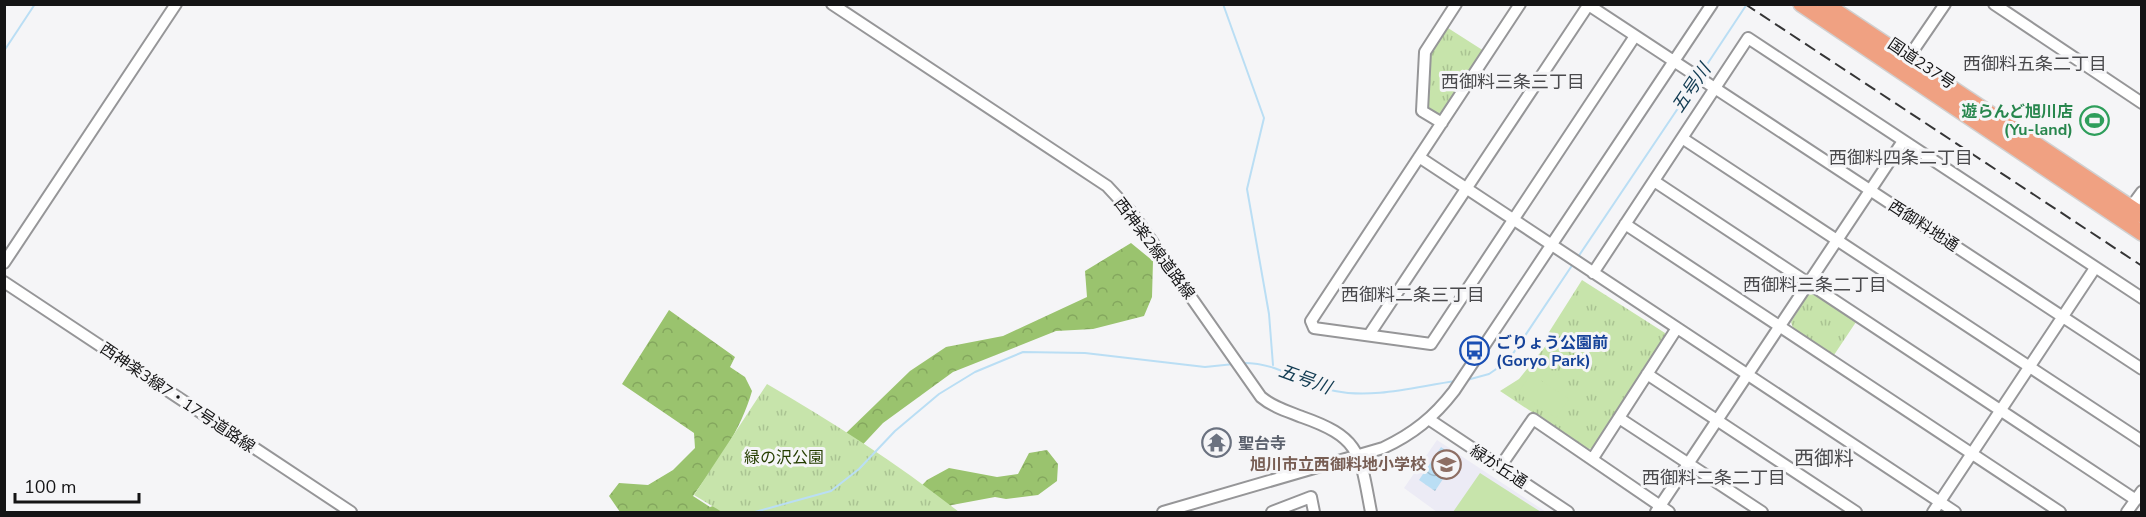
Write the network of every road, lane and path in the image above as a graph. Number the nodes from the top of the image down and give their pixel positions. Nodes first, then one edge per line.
1 (176, 4) edge
2 (832, 4) edge
3 (1456, 4) edge
4 (1520, 4) edge
5 (1712, 4) edge
6 (1801, 4) edge
7 (1825, 4) edge
8 (1945, 4) edge
9 (1994, 4) edge
10 (1588, 5) edge
11 (1635, 36) junction
12 (1674, 60) junction
13 (1904, 64) junction
14 (1711, 85) junction
15 (2142, 103) edge
16 (1442, 123) junction
17 (1682, 138) junction
18 (1903, 141) junction
19 (1419, 158) junction
20 (1654, 181) junction
21 (1467, 189) junction
22 (1870, 190) junction
23 (2142, 192) edge
24 (2132, 215) edge
25 (1514, 220) junction
26 (1625, 224) junction
27 (2142, 233) edge
28 (1837, 240) junction
29 (1551, 245) junction
30 (4, 263) edge
31 (2095, 267) junction
32 (1588, 269) junction
33 (4, 282) edge
34 (1808, 283) junction
35 (2142, 298) edge
36 (2062, 317) junction
37 (1779, 326) junction
38 (1677, 328) junction
39 (1369, 335) junction
40 (2029, 367) junction
41 (2142, 369) edge
42 (1647, 374) junction
43 (1747, 375) junction
44 (2000, 410) junction
45 (1619, 418) junction
46 (1430, 420) junction
47 (1717, 421) junction
48 (2142, 441) edge
49 (1971, 454) junction
50 (1360, 455) junction
51 (1593, 458) junction
52 (1688, 464) junction
53 (1500, 467) junction
54 (2139, 496) edge
55 (1939, 502) junction
56 (1662, 510) edge
57 (351, 513) edge
58 (1163, 513) edge
59 (1272, 513) edge
60 (1314, 513) edge
61 (1371, 513) edge
62 (1568, 513) edge
63 (1762, 513) edge
64 (1856, 513) edge
65 (1933, 513) edge
66 (1955, 513) edge
67 (2060, 513) edge
68 (2127, 513) edge

1 - 30 street
2 - 50 street, 西神楽2線道路線
3 - 16 street
4 - 16 street
5 - 12 street
6 - 13 highway, 国道237号
7 - 13 highway, 国道237号
8 - 13 street
9 - 15 street
10 - 11 street
10 - 21 street
11 - 12 street
11 - 25 street
12 - 14 street, 西御料地通
12 - 29 street
13 - 24 highway, 国道237号
14 - 17 street
14 - 18 street
14 - 22 street, 西御料地通
16 - 19 street
17 - 20 street
17 - 28 street
18 - 22 street
18 - 31 street
19 - 21 street
19 - 39 street
20 - 26 street
20 - 34 street
21 - 25 street
21 - 39 street
22 - 28 street
22 - 36 street, 西御料地通
23 - 24 street
24 - 27 highway, 国道237号
25 - 29 street
25 - 39 street
26 - 32 street
26 - 37 street
28 - 34 street
28 - 40 street
29 - 32 street
29 - 46 street
31 - 35 street
31 - 36 street
32 - 38 street
33 - 57 street, 西神楽3線7・17号道路線
34 - 37 street
34 - 44 street
36 - 40 street
36 - 41 street, 西御料地通
37 - 43 street
37 - 49 street
38 - 42 street
38 - 43 street
40 - 44 street
40 - 48 street
42 - 45 street
42 - 47 street
43 - 47 street
43 - 55 street
44 - 49 street
44 - 54 street
45 - 51 street
45 - 52 street
46 - 50 street
46 - 53 street, 緑が丘通
47 - 52 street
47 - 64 street
49 - 55 street
49 - 67 street
50 - 58 street
50 - 61 street
51 - 53 street
51 - 56 street
52 - 56 street
52 - 63 street
53 - 62 street, 緑が丘通
54 - 68 street
55 - 65 street
55 - 66 street
59 - 60 street

